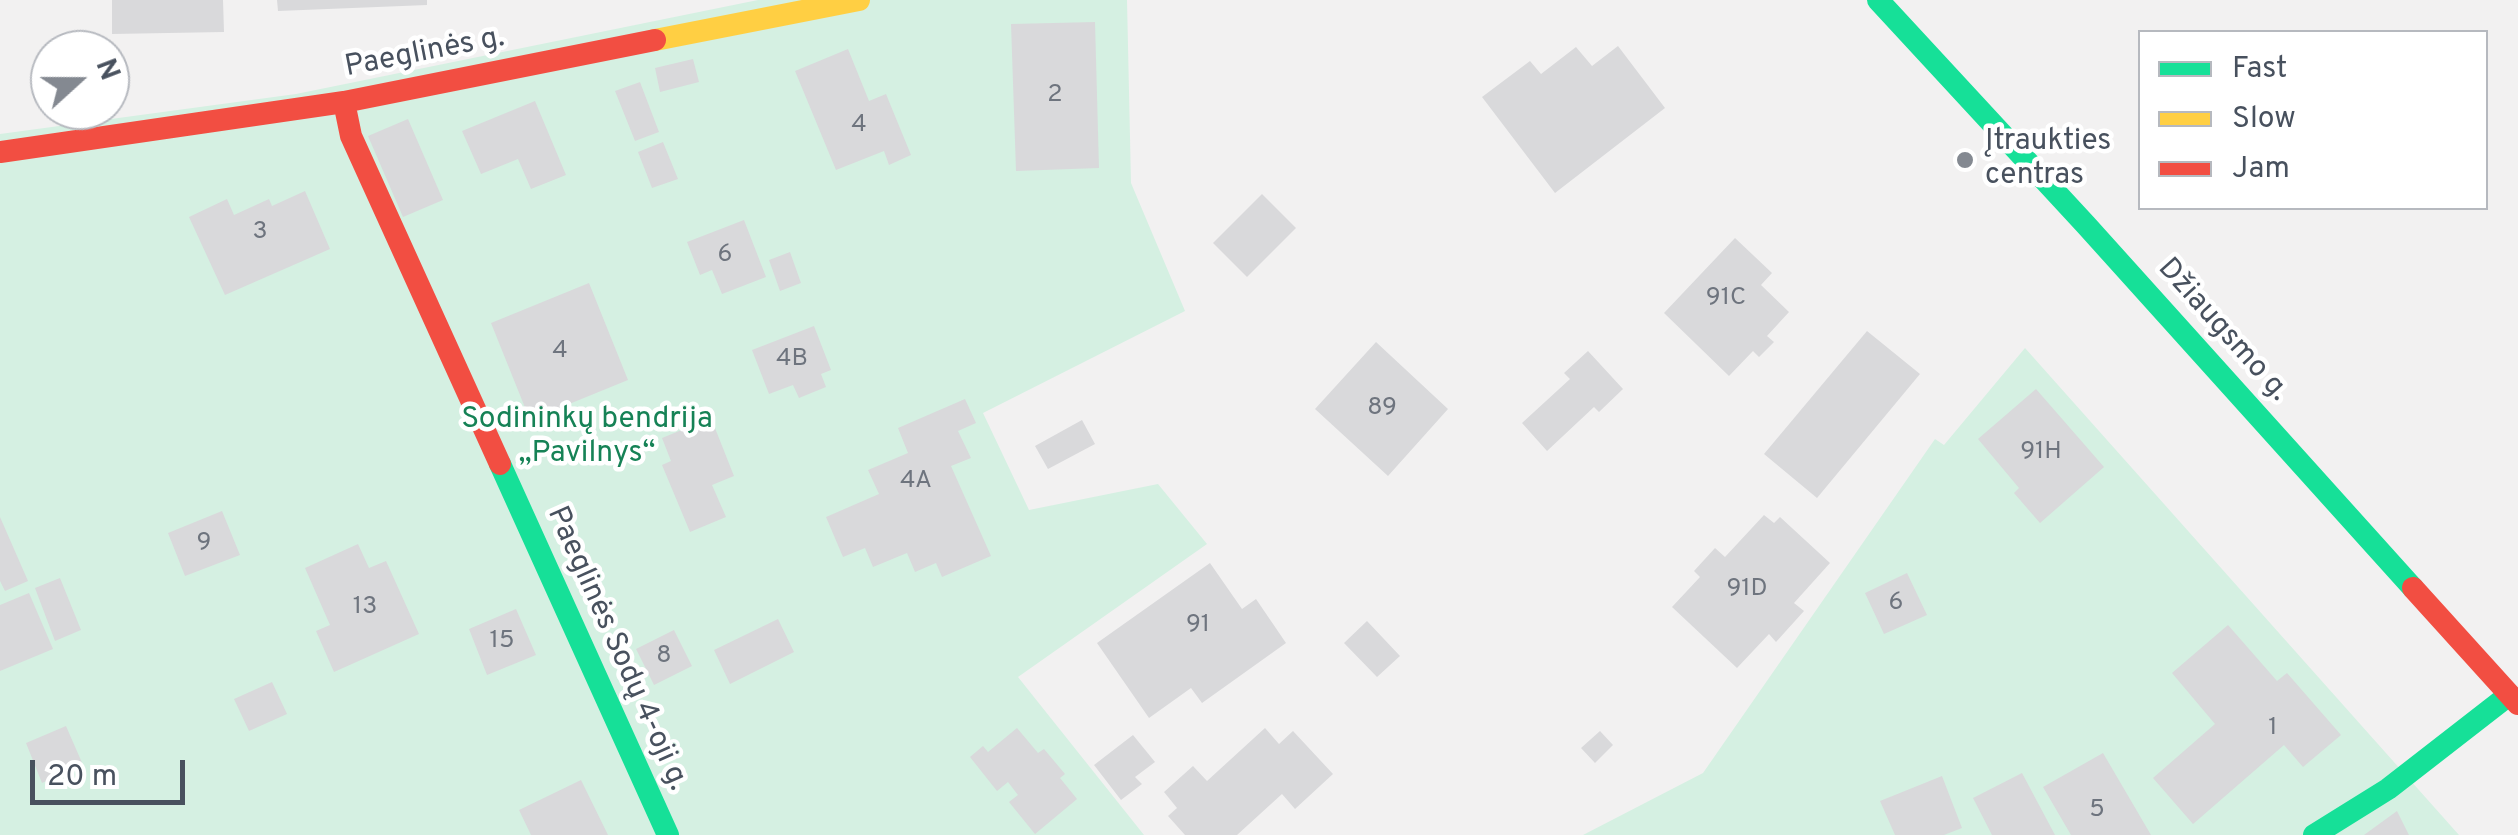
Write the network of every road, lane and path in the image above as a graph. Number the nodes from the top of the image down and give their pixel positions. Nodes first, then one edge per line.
1 (858, 0) edge
2 (1878, 0) edge
3 (344, 102) junction
4 (0, 152) edge
5 (2514, 700) edge
6 (668, 835) edge
7 (2314, 835) edge

1 - 3 street, Paeglinės g.
2 - 5 street, Džiaugsmo g.
3 - 4 street, Paeglinės g.
3 - 6 street, Paeglinės Sodų 4-oji g.
5 - 7 street

